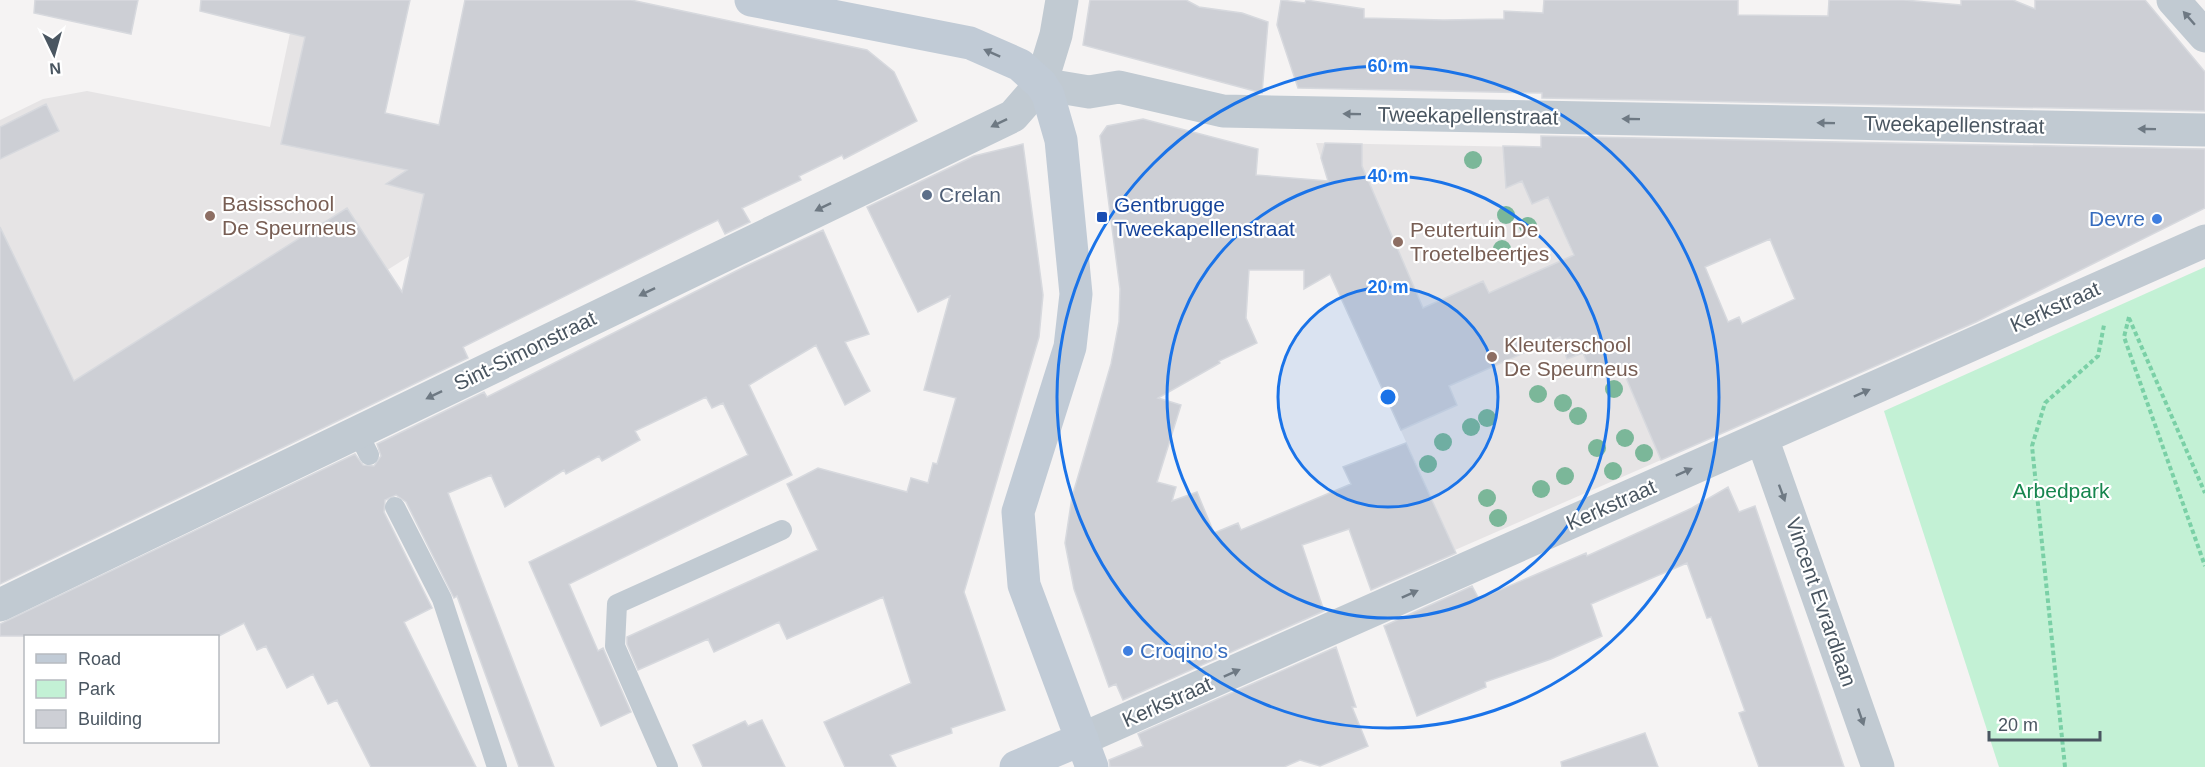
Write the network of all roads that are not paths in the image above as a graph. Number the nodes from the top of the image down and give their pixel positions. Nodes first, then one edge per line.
1 (751, 0) edge
2 (1062, 0) edge
3 (2173, 0) edge
4 (2205, 36) edge
5 (1041, 84) junction
6 (2205, 130) edge
7 (2205, 241) edge
8 (1762, 438) junction
9 (395, 507) dead end
10 (782, 530) dead end
11 (0, 605) edge
12 (1087, 753) edge
13 (497, 767) edge
14 (668, 767) edge
15 (1016, 767) edge
16 (1878, 767) edge

5 -> 1 street
2 - 5 street
4 -> 3 street
6 -> 5 street, Tweekapellenstraat
5 -> 11 street, Sint-Simonstraat
5 - 12 street
8 -> 7 street, Kerkstraat
12 -> 8 street, Kerkstraat
8 -> 16 street, Vincent Evrardlaan
9 - 13 lane
10 - 14 lane
12 - 15 street, Kerkstraat

